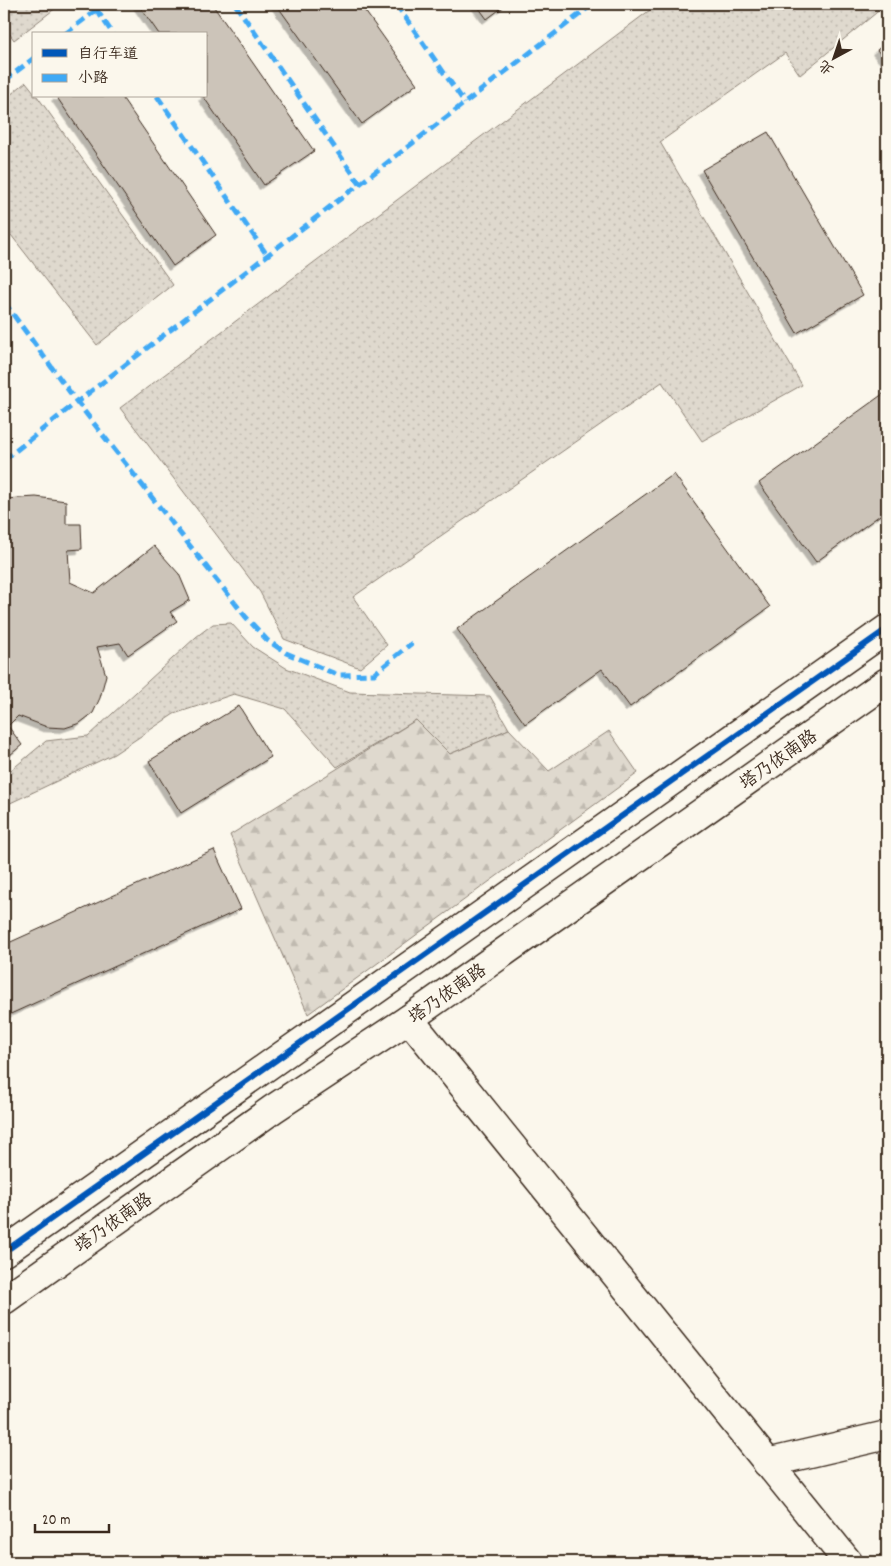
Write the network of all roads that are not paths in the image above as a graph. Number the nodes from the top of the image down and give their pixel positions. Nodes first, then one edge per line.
1 (887, 629) edge
2 (887, 682) edge
3 (409, 1019) junction
4 (4, 1252) edge
5 (4, 1300) edge
6 (887, 1435) edge
7 (768, 1463) junction
8 (848, 1562) edge

1 - 4 street
2 - 3 street, 塔乃依南路
3 - 5 street, 塔乃依南路
3 - 7 street
6 - 7 street
7 - 8 street

